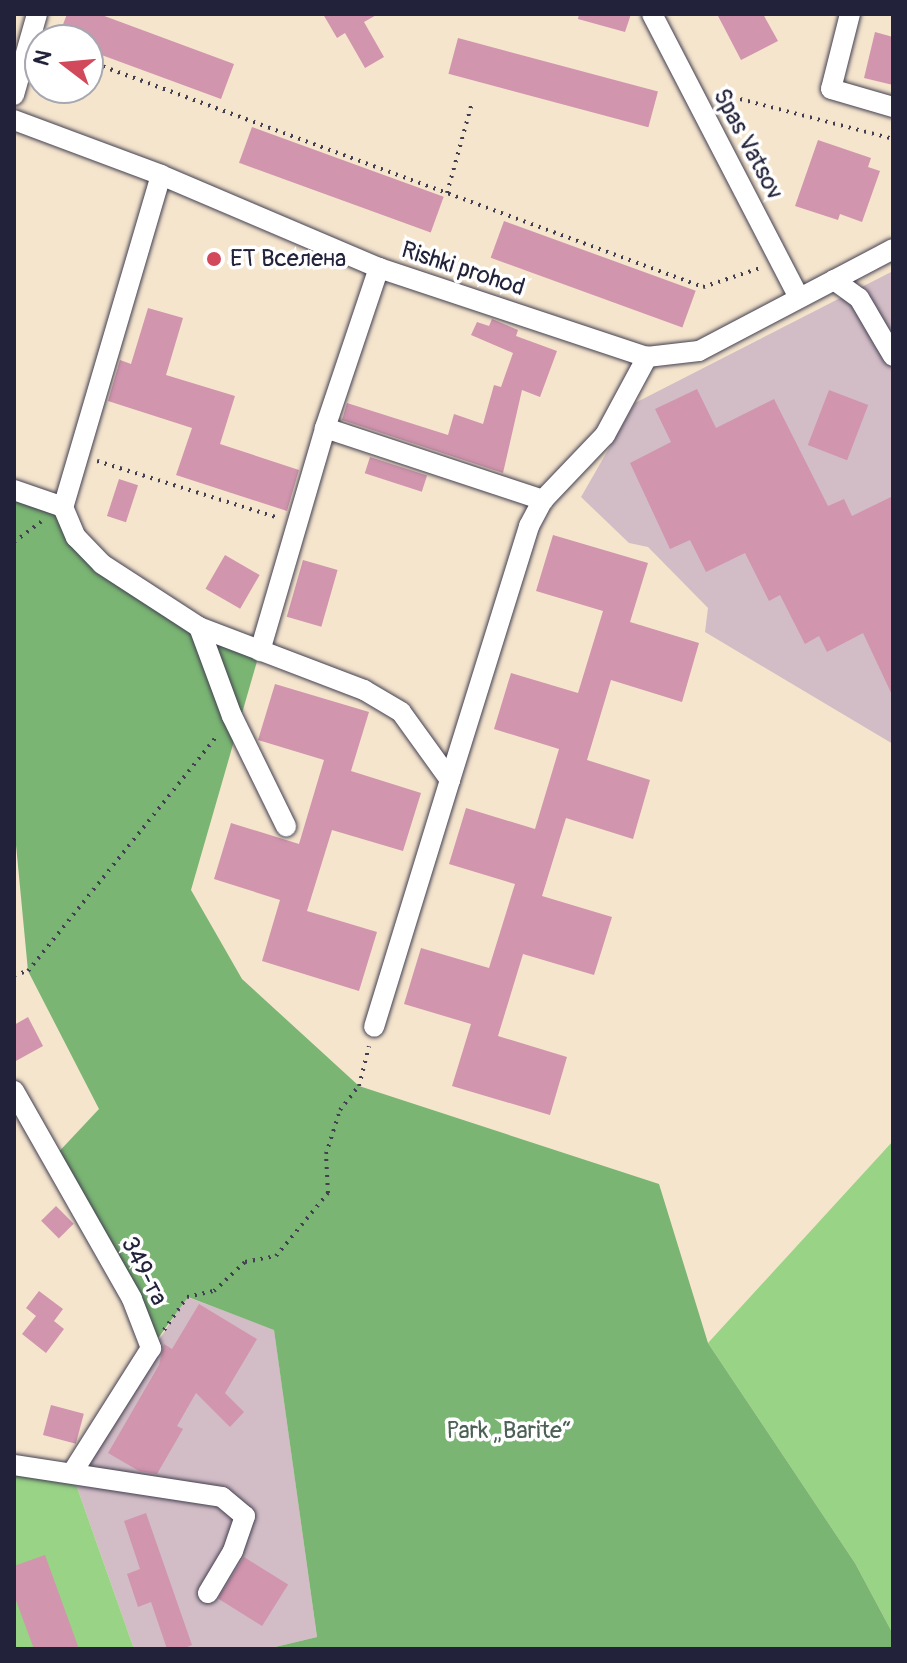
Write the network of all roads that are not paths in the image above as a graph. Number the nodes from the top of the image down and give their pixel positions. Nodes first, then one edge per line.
1 (37, 14) edge
2 (652, 14) edge
3 (850, 14) edge
4 (14, 95) edge
5 (893, 107) edge
6 (14, 120) edge
7 (161, 175) junction
8 (893, 249) edge
9 (379, 268) junction
10 (834, 280) junction
11 (799, 297) junction
12 (893, 356) edge
13 (647, 357) junction
14 (325, 428) junction
15 (14, 490) edge
16 (543, 500) junction
17 (63, 507) junction
18 (199, 627) junction
19 (260, 651) junction
20 (450, 780) junction
21 (286, 826) dead end
22 (374, 1027) road end
23 (14, 1091) edge
24 (14, 1465) edge
25 (72, 1473) junction
26 (208, 1593) dead end

1 - 4 street
2 - 11 street, Spas Vatsov
3 - 5 street
6 - 7 street, Rishki prohod
7 - 9 street, Rishki prohod
7 - 17 street
8 - 10 street, Rishki prohod
9 - 13 street, Rishki prohod
9 - 14 street
10 - 11 street, Rishki prohod
10 - 12 street
11 - 13 street, Rishki prohod
13 - 16 street
14 - 16 street
14 - 19 street
15 - 17 street
16 - 20 street
17 - 18 street
18 - 19 street
18 - 21 street
19 - 20 street
20 - 22 street
23 - 25 street, 349-та
24 - 25 street
25 - 26 street

